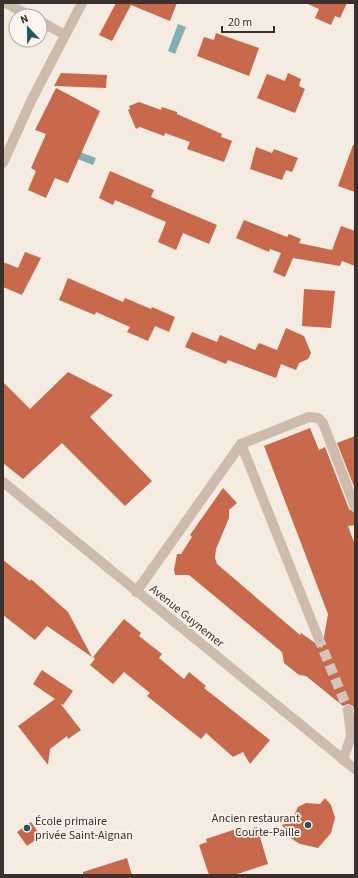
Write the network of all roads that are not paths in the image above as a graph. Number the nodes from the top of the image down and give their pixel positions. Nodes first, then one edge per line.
1 (6, 3) edge
2 (82, 3) edge
3 (15, 8) edge
4 (48, 25) edge
5 (65, 35) junction
6 (3, 163) edge
7 (241, 444) junction
8 (3, 482) edge
9 (355, 506) edge
10 (136, 592) junction
11 (318, 637) tunnel mouth
12 (348, 710) tunnel mouth
13 (343, 760) junction
14 (355, 769) edge

1 - 3 street
2 - 5 street
4 - 5 street
5 - 6 street
7 - 9 street
7 - 10 street
7 - 11 street
8 - 10 street, Avenue Guynemer
10 - 13 street, Avenue Guynemer
12 - 13 street
13 - 14 street, Avenue Guynemer

